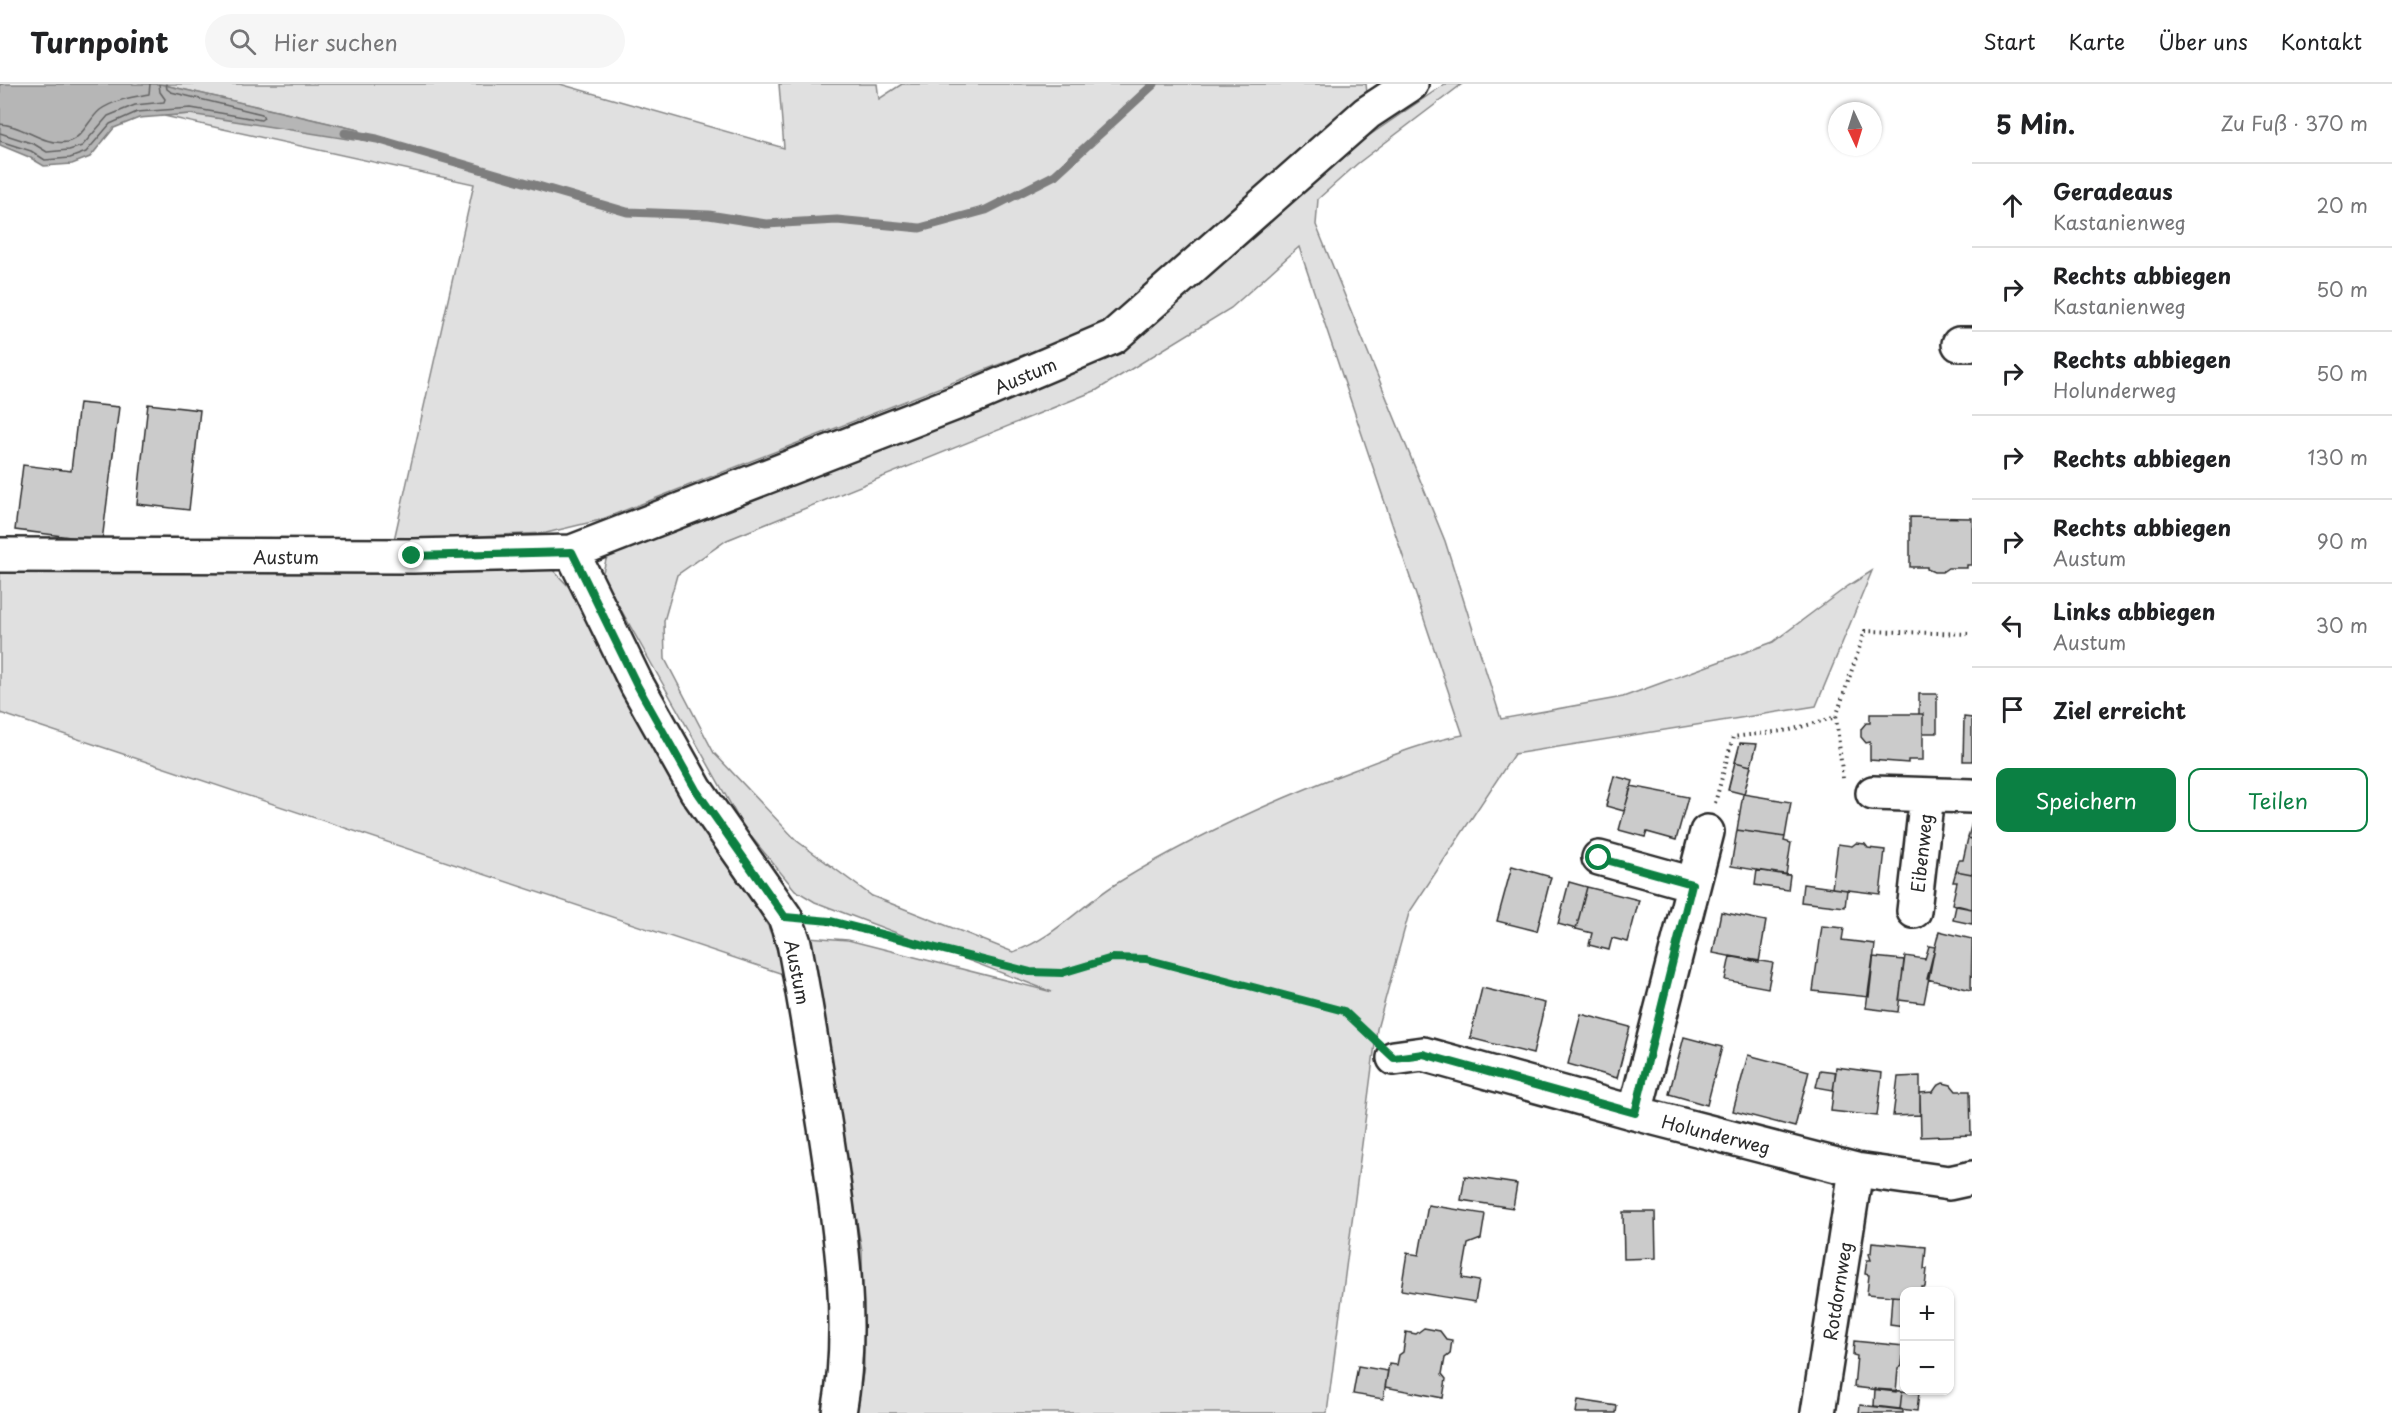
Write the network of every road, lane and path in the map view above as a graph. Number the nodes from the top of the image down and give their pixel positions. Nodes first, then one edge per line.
1 (1411, 84) edge
2 (572, 552) junction
3 (0, 555) edge
4 (1972, 633) edge
5 (1836, 717) junction
6 (1873, 793) joint
7 (1927, 795) junction
8 (1972, 796) edge
9 (1707, 832) joint
10 (1599, 858) dead end
11 (1692, 884) junction
12 (1914, 911) dead end
13 (785, 917) junction
14 (1394, 1058) joint
15 (1635, 1113) junction
16 (1856, 1170) junction
17 (1972, 1178) edge
18 (839, 1413) edge
19 (1818, 1413) edge

1 - 2 street, Austum
2 - 3 street, Austum
2 - 13 street, Austum
4 - 5 path
5 - 6 path
5 - 9 path
6 - 7 street, Eibenweg
7 - 8 street, Eibenweg
7 - 12 street, Eibenweg
9 - 11 street
10 - 11 street
11 - 15 street
13 - 14 path
13 - 18 street, Austum
14 - 15 street, Holunderweg
15 - 16 street, Holunderweg
16 - 17 street, Holunderweg
16 - 19 street, Rotdornweg

